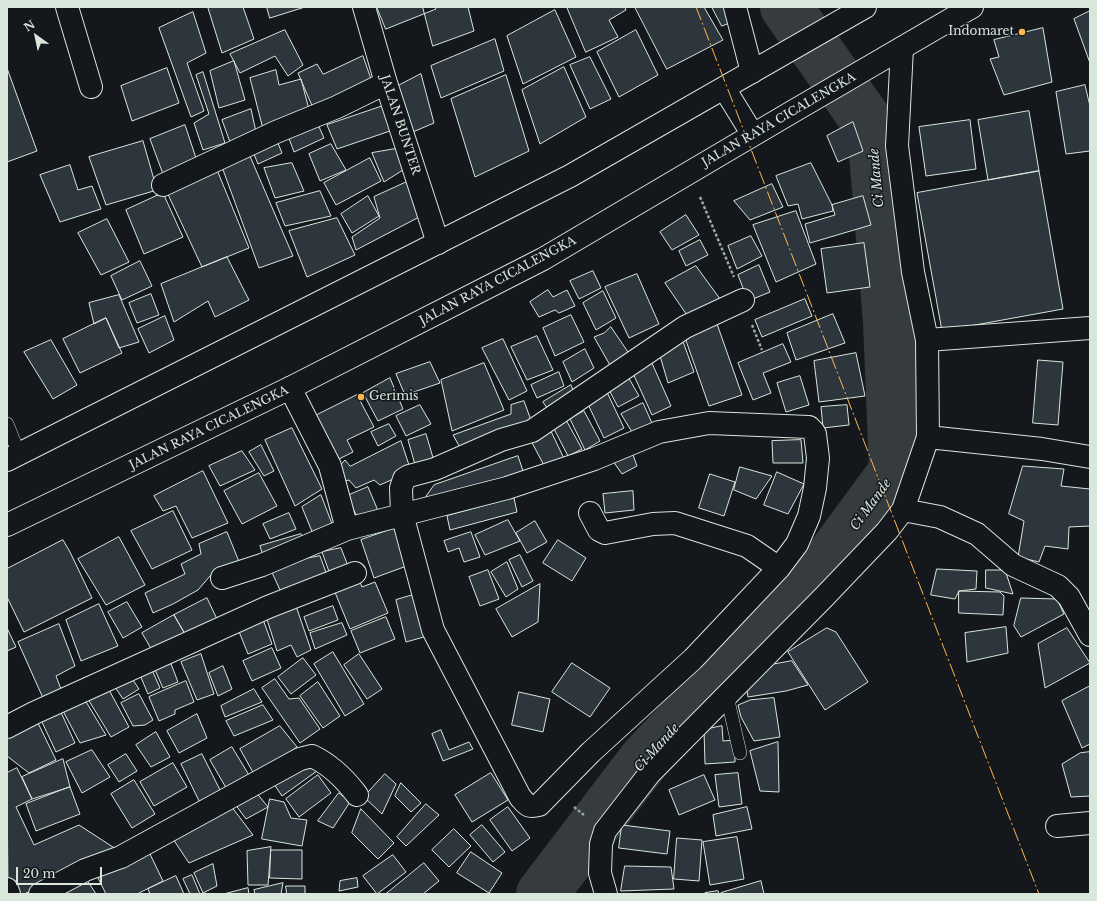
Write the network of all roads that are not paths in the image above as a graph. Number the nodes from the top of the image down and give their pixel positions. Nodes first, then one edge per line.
1 (66, 7) edge
2 (364, 7) edge
3 (735, 7) edge
4 (972, 7) edge
5 (856, 12) edge
6 (940, 15) edge
7 (902, 48) junction
8 (752, 72) junction
9 (386, 83) junction
10 (91, 87) dead end
11 (724, 88) junction
12 (753, 135) junction
13 (163, 185) dead end
14 (438, 243) junction
15 (743, 300) road end
16 (1090, 328) edge
17 (927, 340) junction
18 (290, 388) junction
19 (7, 424) edge
20 (928, 437) junction
21 (13, 457) edge
22 (1090, 457) edge
23 (903, 510) junction
24 (590, 513) dead end
25 (402, 514) junction
26 (7, 525) edge
27 (347, 529) junction
28 (780, 568) junction
29 (355, 573) dead end
30 (222, 578) dead end
31 (1090, 635) edge
32 (728, 692) junction
33 (7, 727) edge
34 (740, 753) dead end
35 (357, 795) dead end
36 (1090, 823) edge
37 (1057, 826) dead end
38 (7, 889) edge
39 (9, 894) edge
40 (40, 894) edge
41 (606, 894) edge

1 - 10 main road
2 - 9 main road, JALAN BUNTER
3 - 8 main road
4 - 6 main road, JALAN RAYA CICALENGKA
5 - 8 main road
6 - 7 main road, JALAN RAYA CICALENGKA
7 - 12 main road, JALAN RAYA CICALENGKA
7 - 17 main road
8 - 11 main road
9 - 13 main road
9 - 14 main road, JALAN BUNTER
11 - 12 main road
11 - 14 main road
12 - 18 main road, JALAN RAYA CICALENGKA
14 - 21 main road
15 - 25 main road
16 - 17 main road
17 - 20 main road
18 - 26 main road, JALAN RAYA CICALENGKA
18 - 27 main road
19 - 21 lane
20 - 22 main road
20 - 23 main road
23 - 31 main road
23 - 32 main road
24 - 28 main road
25 - 27 main road
25 - 28 main road
25 - 28 main road
27 - 30 main road
29 - 33 main road
32 - 34 lane
32 - 41 main road
35 - 40 main road
36 - 37 main road
38 - 39 main road

